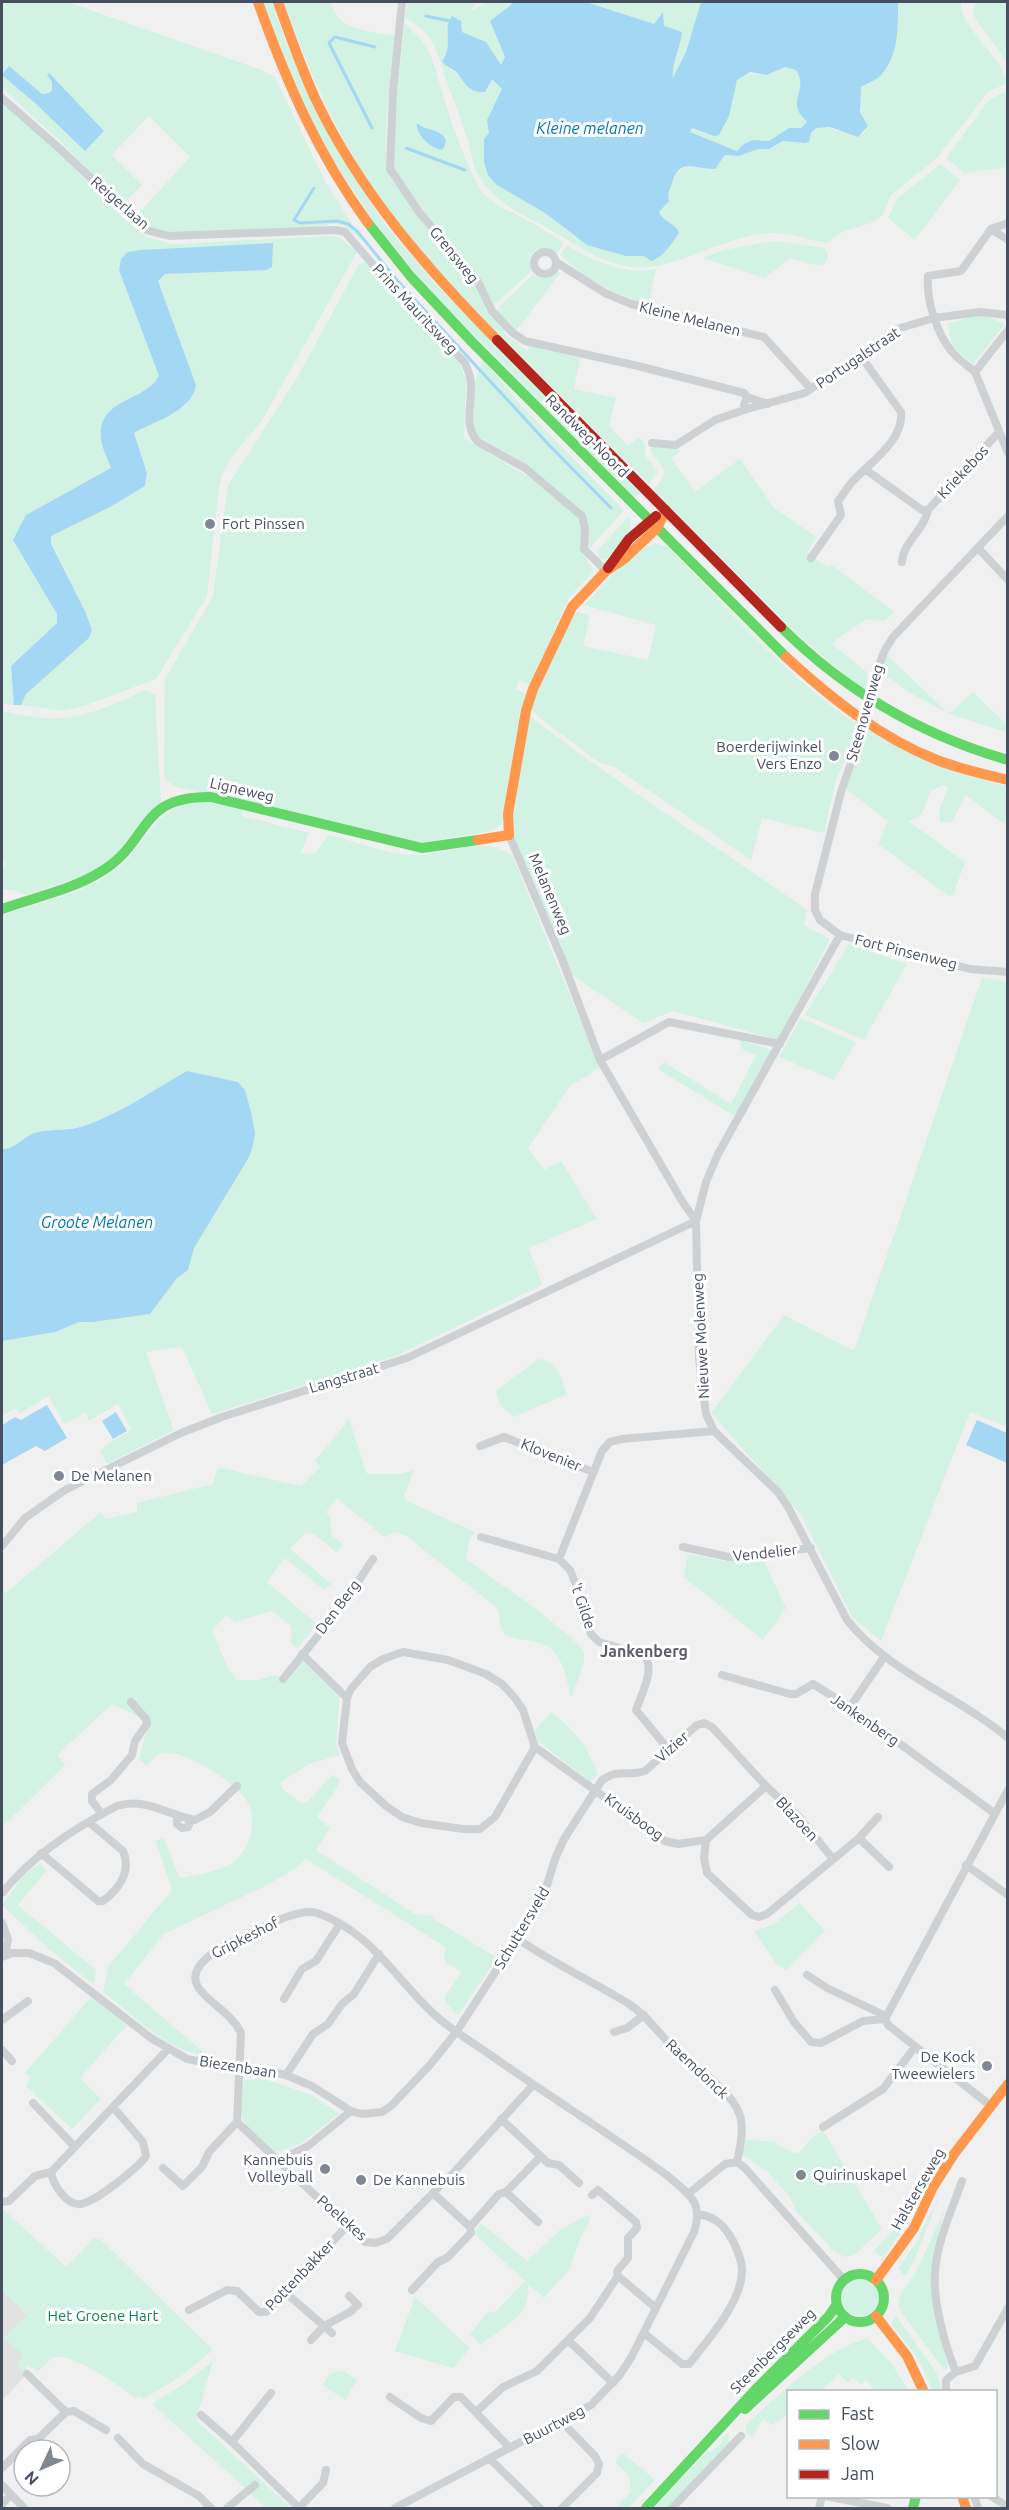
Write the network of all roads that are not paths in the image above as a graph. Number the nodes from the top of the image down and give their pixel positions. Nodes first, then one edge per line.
1 (258, 2) edge
2 (278, 2) edge
3 (402, 2) edge
4 (2, 98) edge
5 (1008, 223) edge
6 (991, 229) junction
7 (1008, 240) edge
8 (365, 254) joint
9 (556, 262) dead end
10 (1008, 315) edge
11 (934, 318) junction
12 (1008, 330) edge
13 (860, 355) junction
14 (975, 372) junction
15 (811, 389) junction
16 (747, 397) junction
17 (768, 404) junction
18 (747, 409) junction
19 (998, 434) junction
20 (652, 443) dead end
21 (1008, 453) edge
22 (866, 470) junction
23 (666, 510) junction
24 (928, 510) junction
25 (1008, 516) edge
26 (653, 524) junction
27 (978, 548) junction
28 (811, 558) dead end
29 (902, 562) dead end
30 (606, 571) junction
31 (1008, 580) edge
32 (1008, 760) edge
33 (1008, 780) edge
34 (508, 835) junction
35 (2, 909) edge
36 (815, 910) joint
37 (840, 935) junction
38 (1008, 972) edge
39 (780, 1044) junction
40 (600, 1060) junction
41 (696, 1221) junction
42 (714, 1431) junction
43 (480, 1446) dead end
44 (593, 1472) junction
45 (481, 1537) dead end
46 (2, 1546) edge
47 (683, 1547) dead end
48 (811, 1548) junction
49 (373, 1559) dead end
50 (559, 1559) junction
51 (302, 1654) junction
52 (884, 1658) junction
53 (722, 1675) dead end
54 (283, 1679) dead end
55 (347, 1698) junction
56 (131, 1702) dead end
57 (850, 1707) junction
58 (1008, 1738) edge
59 (535, 1747) junction
60 (669, 1750) junction
61 (237, 1786) dead end
62 (766, 1786) junction
63 (595, 1789) junction
64 (1008, 1790) edge
65 (994, 1813) junction
66 (102, 1814) junction
67 (878, 1817) dead end
68 (90, 1822) junction
69 (859, 1838) junction
70 (706, 1840) junction
71 (41, 1854) junction
72 (833, 1859) junction
73 (966, 1865) junction
74 (889, 1867) dead end
75 (2, 1893) edge
76 (1008, 1895) edge
77 (2, 1923) edge
78 (339, 1925) junction
79 (518, 1939) junction
80 (8, 1943) junction
81 (19, 1953) junction
82 (379, 1954) junction
83 (3, 1956) edge
84 (807, 1975) dead end
85 (775, 1990) dead end
86 (284, 1999) dead end
87 (28, 2001) dead end
88 (644, 2015) junction
89 (886, 2018) junction
90 (2, 2020) edge
91 (457, 2031) junction
92 (614, 2032) dead end
93 (915, 2047) junction
94 (168, 2049) junction
95 (2, 2050) edge
96 (12, 2061) dead end
97 (239, 2069) junction
98 (286, 2075) junction
99 (1008, 2084) edge
100 (533, 2085) junction
101 (33, 2103) dead end
102 (991, 2106) junction
103 (113, 2107) junction
104 (351, 2111) junction
105 (501, 2119) junction
106 (237, 2122) junction
107 (823, 2127) dead end
108 (75, 2147) junction
109 (541, 2157) junction
110 (279, 2160) junction
111 (737, 2162) junction
112 (164, 2168) dead end
113 (51, 2172) junction
114 (962, 2181) dead end
115 (579, 2183) dead end
116 (506, 2192) junction
117 (433, 2193) junction
118 (688, 2194) junction
119 (592, 2195) dead end
120 (2, 2202) edge
121 (698, 2214) junction
122 (538, 2222) dead end
123 (347, 2226) junction
124 (470, 2227) junction
125 (618, 2276) junction
126 (844, 2280) junction
127 (876, 2280) junction
128 (412, 2290) dead end
129 (286, 2292) junction
130 (349, 2296) dead end
131 (837, 2304) junction
132 (656, 2308) junction
133 (1008, 2308) edge
134 (189, 2310) dead end
135 (876, 2316) junction
136 (845, 2317) junction
137 (324, 2326) junction
138 (332, 2333) dead end
139 (644, 2333) junction
140 (311, 2340) dead end
141 (568, 2340) junction
142 (956, 2372) junction
143 (27, 2374) dead end
144 (614, 2383) junction
145 (924, 2390) edge
146 (946, 2390) edge
147 (271, 2393) dead end
148 (390, 2397) dead end
149 (66, 2412) junction
150 (477, 2412) junction
151 (201, 2415) dead end
152 (730, 2420) junction
153 (561, 2421) junction
154 (106, 2430) dead end
155 (741, 2436) dead end
156 (118, 2438) dead end
157 (232, 2442) junction
158 (510, 2448) junction
159 (490, 2459) junction
160 (2, 2468) edge
161 (326, 2470) dead end
162 (2, 2485) edge
163 (255, 2485) dead end
164 (11, 2495) junction
165 (834, 2498) edge
166 (994, 2498) edge
167 (2, 2504) edge
168 (1008, 2507) edge
169 (24, 2508) edge
170 (211, 2508) edge
171 (227, 2508) edge
172 (299, 2508) edge
173 (395, 2508) edge
174 (540, 2508) edge
175 (562, 2508) edge
176 (645, 2508) edge
177 (672, 2508) edge
178 (887, 2508) edge

1 - 26 main road, Randweg-Noord
2 - 23 main road, Randweg-Noord
3 - 16 street, Grensweg
4 - 8 street, Reigerlaan
5 - 6 street
6 - 7 street
6 - 11 street, Kriekebos
8 - 30 street, Prins Mauritsweg
9 - 15 street, Kleine Melanen
10 - 11 street, Portugalstraat
11 - 13 street, Portugalstraat
11 - 14 street, Kriekebos
12 - 14 street
13 - 15 street, Portugalstraat
13 - 22 street
14 - 19 street, Kriekebos
15 - 17 street, Portugalstraat
16 - 17 street, Grensweg
16 - 18 street
17 - 18 street, Portugalstraat
18 - 20 street, Portugalstraat
19 - 21 street, Kriekebos
19 - 24 street, Kriekebos
22 - 24 street, Kriekebos
22 - 28 street
23 - 26 main road, Melanenweg
23 - 32 main road, Randweg-Noord
24 - 29 street, Kriekebos
25 - 27 street, Steenovenweg
26 - 30 main road, Melanenweg
26 - 33 main road, Randweg-Noord
27 - 31 street
27 - 36 street, Steenovenweg, bridge
30 - 34 main road, Melanenweg
34 - 35 main road, Ligneweg
34 - 40 street, Melanenweg
36 - 37 street, Fort Pinsenweg
37 - 38 street, Fort Pinsenweg
37 - 39 street, Nieuwe Molenweg
39 - 40 street
39 - 41 street, Nieuwe Molenweg
40 - 41 street, Melanenweg
41 - 42 street, Nieuwe Molenweg
41 - 46 street, Langstraat
42 - 44 street, Klovenier
42 - 48 street, Nieuwe Molenweg
43 - 44 street, Klovenier
44 - 50 street
45 - 50 street
47 - 48 street, Vendelier
48 - 52 street, Nieuwe Molenweg
49 - 51 street, Den Berg
50 - 60 street, 't Gilde
51 - 54 street, Den Berg
51 - 55 street
52 - 57 street
52 - 58 street, Nieuwe Molenweg
53 - 57 street, Jankenberg
55 - 59 street
55 - 59 street
56 - 66 street
57 - 65 street, Jankenberg
59 - 63 street
60 - 62 street, Vizier
60 - 63 street, Vizier
61 - 66 street
62 - 70 street, Blazoen
62 - 72 street, Blazoen
63 - 70 street, Kruisboog
63 - 79 street, Schuttersveld
64 - 65 street
65 - 73 street
66 - 68 street
67 - 69 street
68 - 71 street
68 - 71 street
69 - 72 street
69 - 74 street
70 - 72 street
71 - 75 street
73 - 76 street
73 - 89 street
77 - 80 street
78 - 82 street, Gripkeshof
78 - 86 street
78 - 97 street, Gripkeshof
79 - 88 street, Raemdonck
79 - 91 street, Schuttersveld
80 - 81 street
80 - 83 street, Biezenbaan
81 - 83 street, Biezenbaan
81 - 94 street, Biezenbaan
82 - 91 street, Gripkeshof
82 - 98 street
84 - 89 street
85 - 89 street
87 - 90 street
88 - 92 street
88 - 111 street, Raemdonck
89 - 93 street
91 - 100 street
91 - 104 street
93 - 102 street
93 - 107 street
94 - 97 street, Biezenbaan
94 - 103 street
95 - 96 street
97 - 98 street, Biezenbaan
97 - 106 street
98 - 104 street, Biezenbaan
99 - 102 main road, Halsterseweg
100 - 105 street, Poelekes
100 - 118 street
101 - 108 street
102 - 127 main road, Halsterseweg
103 - 108 street
103 - 113 street
104 - 110 street
105 - 109 street
105 - 117 street, Poelekes
106 - 110 street, Poelekes
106 - 112 street
108 - 113 street
109 - 115 street
109 - 116 street
110 - 123 street, Poelekes
111 - 118 street
111 - 126 street
113 - 120 street
114 - 142 street
116 - 122 street
116 - 124 street
117 - 123 street, Poelekes
117 - 124 street
118 - 121 street
119 - 125 street
121 - 132 street, Buurtweg
121 - 139 street
123 - 129 street, Pottenbakker
124 - 128 street
125 - 132 street
125 - 141 street
126 - 127 main road
126 - 131 main road
127 - 135 main road
129 - 134 street, Pottenbakker
129 - 137 street
130 - 137 street
131 - 136 main road
131 - 152 main road, Steenbergseweg
132 - 139 street, Buurtweg
133 - 142 street
135 - 136 main road
135 - 145 main road
136 - 152 main road, Steenbergseweg
137 - 138 street
137 - 140 street
139 - 144 street, Buurtweg
141 - 144 street
141 - 150 street
142 - 146 street
143 - 149 street
144 - 153 street, Buurtweg
147 - 157 street
148 - 150 street
149 - 154 street
149 - 160 street
150 - 158 street
151 - 157 street
152 - 176 main road, Steenbergseweg
153 - 158 street, Buurtweg
153 - 175 street
155 - 177 street
156 - 170 street
157 - 172 street
158 - 159 street, Buurtweg
159 - 173 street, Buurtweg
159 - 174 street
161 - 172 street
162 - 164 street
163 - 171 street
164 - 167 street
164 - 169 street
165 - 178 street
166 - 168 street

